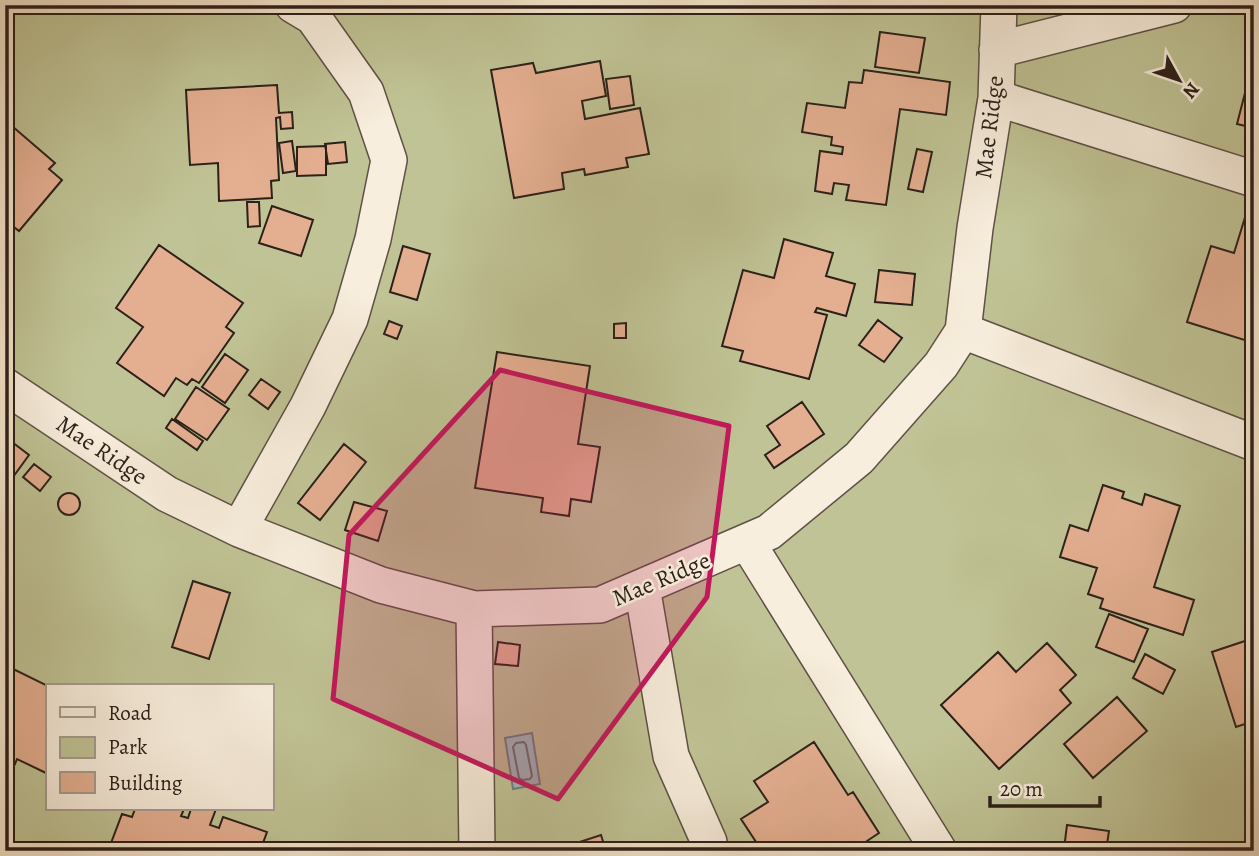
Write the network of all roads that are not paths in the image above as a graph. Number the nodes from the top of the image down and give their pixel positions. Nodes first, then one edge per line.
1 (293, 5) edge
2 (999, 5) edge
3 (1174, 5) edge
4 (997, 50) junction
5 (996, 98) junction
6 (1254, 179) edge
7 (963, 331) junction
8 (5, 386) edge
9 (1254, 443) edge
10 (239, 529) junction
11 (747, 542) junction
12 (642, 587) junction
13 (474, 609) junction
14 (709, 842) dead end
15 (477, 851) edge
16 (939, 851) edge

1 - 10 street
2 - 4 street, Mae Ridge
3 - 4 street
4 - 5 street, Mae Ridge
5 - 6 street
5 - 7 street, Mae Ridge
7 - 9 street
7 - 11 street, Mae Ridge
8 - 10 street, Mae Ridge
10 - 13 street, Mae Ridge
11 - 12 street, Mae Ridge
11 - 16 street
12 - 13 street, Mae Ridge
12 - 14 street
13 - 15 street

